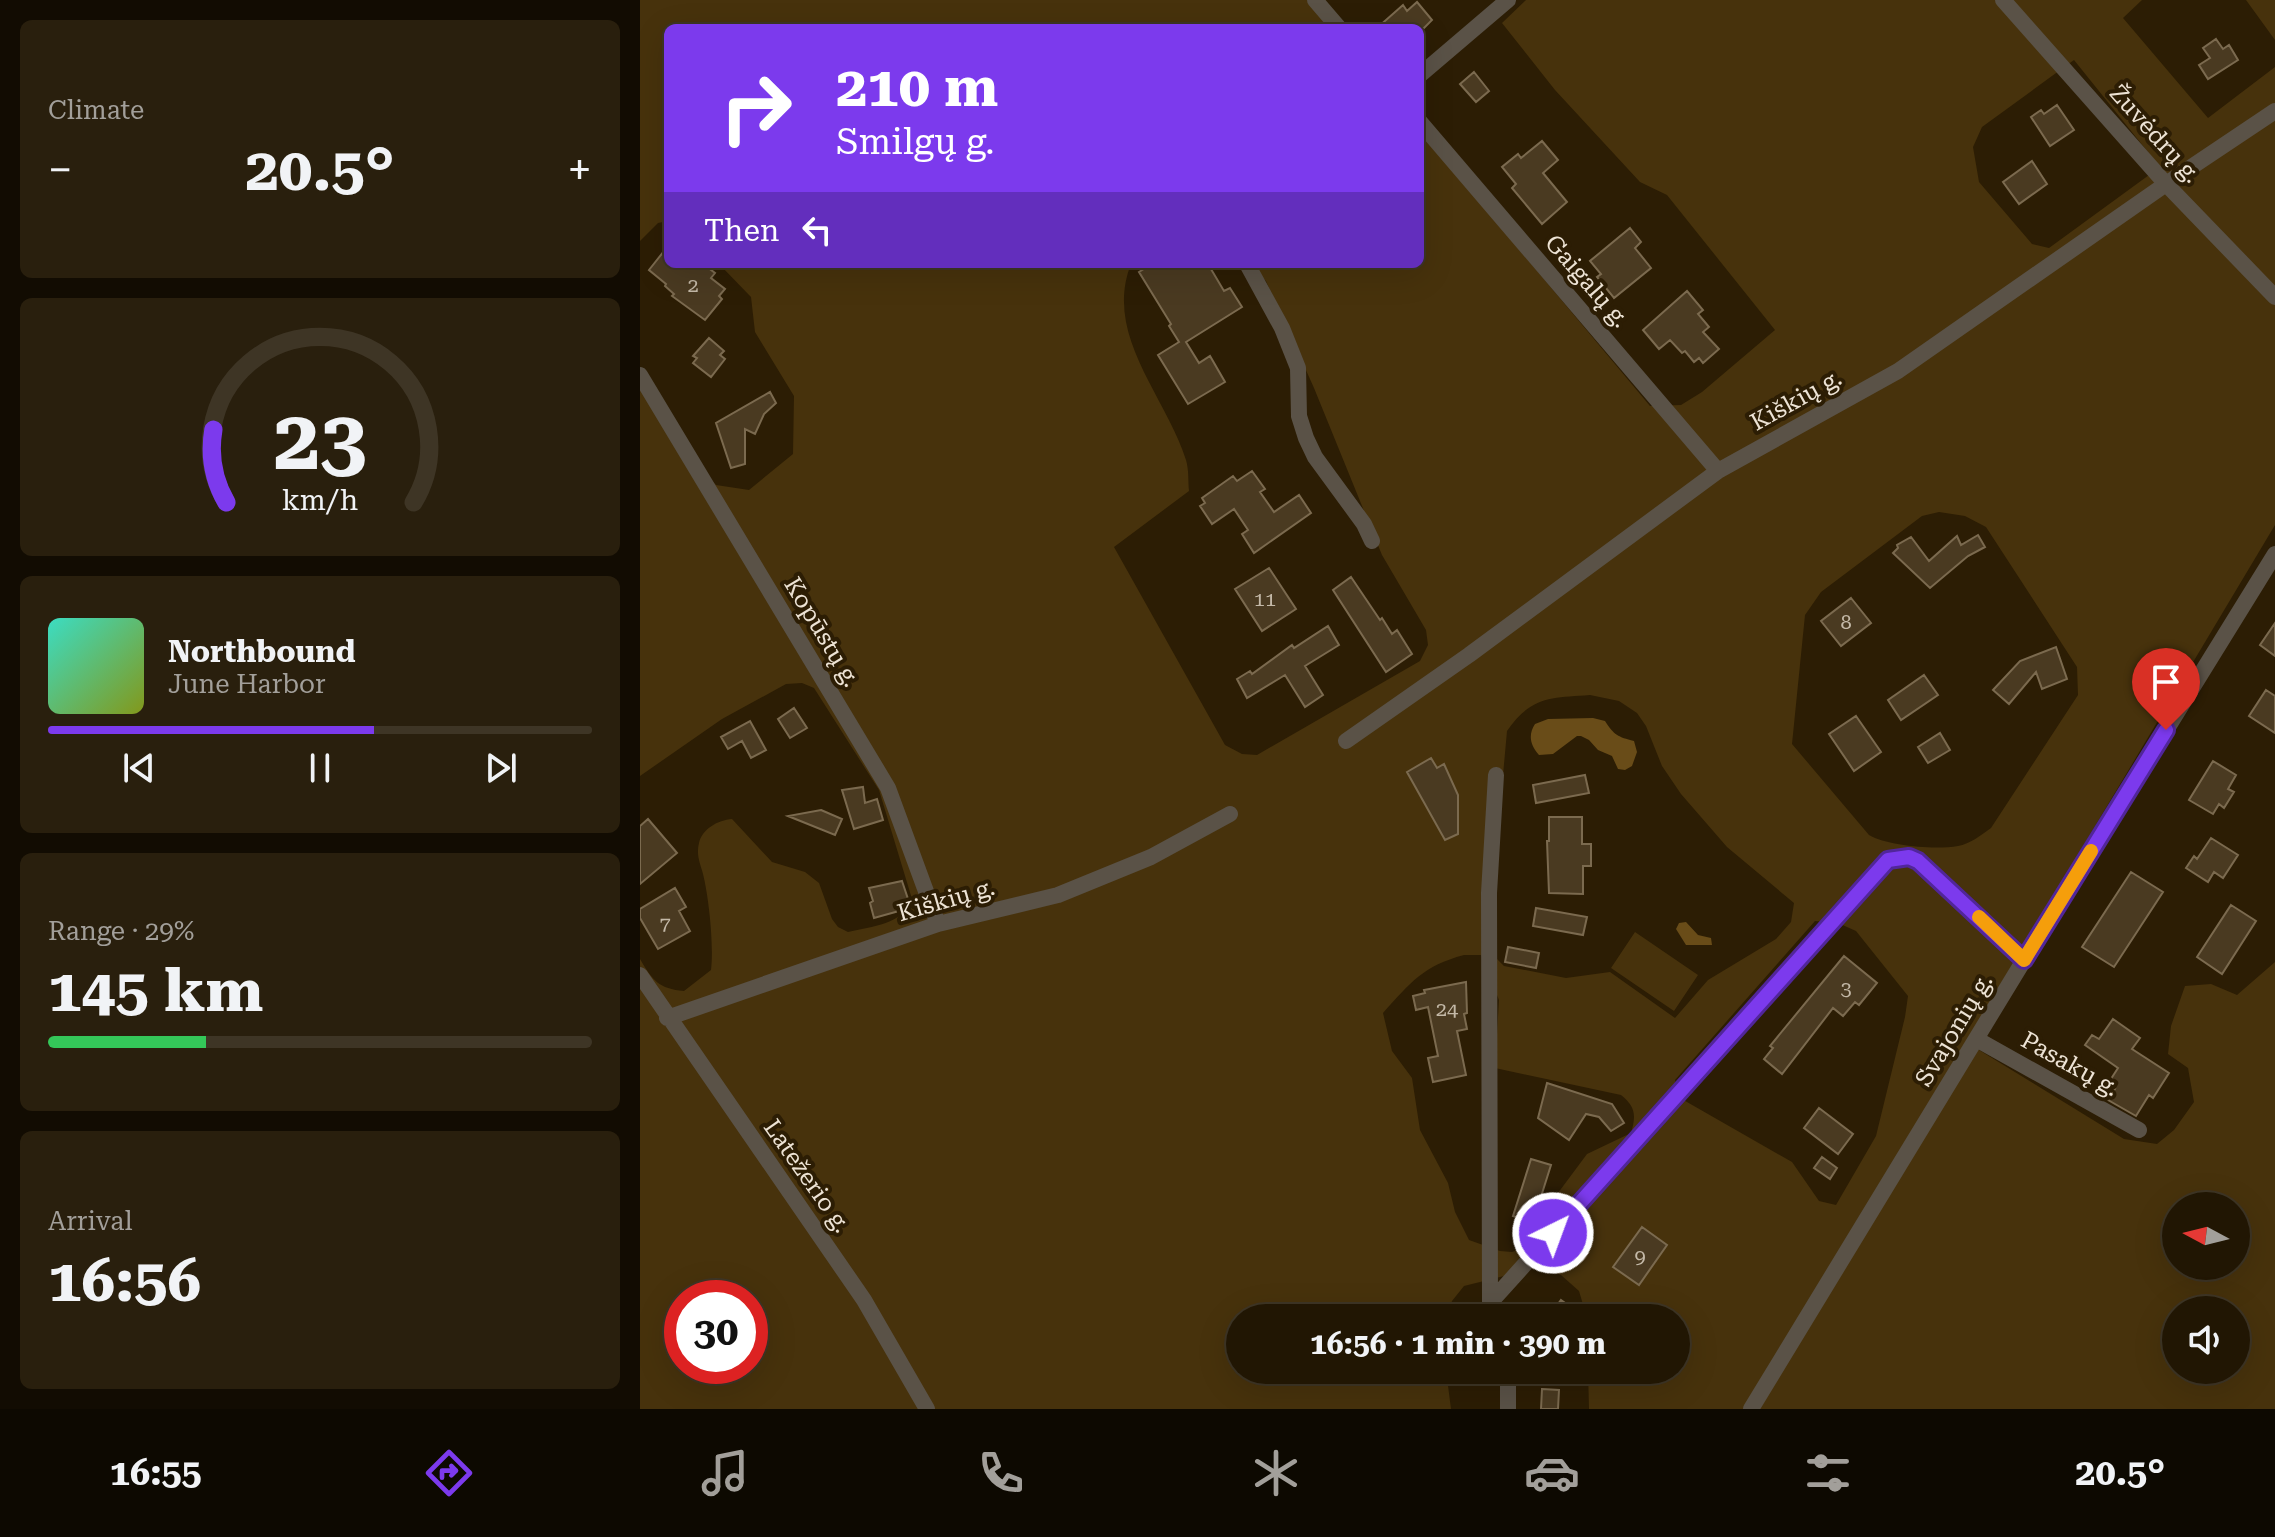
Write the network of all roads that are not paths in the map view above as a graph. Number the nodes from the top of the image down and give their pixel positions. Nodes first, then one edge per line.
1 (1315, 0) edge
2 (1508, 0) edge
3 (2003, 0) edge
4 (1336, 24) edge
5 (1424, 72) edge
6 (2275, 111) edge
7 (1424, 127) edge
8 (2166, 184) junction
9 (1249, 268) edge
10 (2275, 297) edge
11 (640, 375) edge
12 (1718, 471) junction
13 (1372, 541) dead end
14 (2275, 554) edge
15 (1346, 741) dead end
16 (1496, 775) dead end
17 (1230, 814) dead end
18 (938, 924) junction
19 (2024, 960) junction
20 (640, 975) edge
21 (667, 1018) junction
22 (1978, 1040) junction
23 (2139, 1130) dead end
24 (1492, 1304) edge
25 (1497, 1304) edge
26 (1508, 1384) edge
27 (927, 1409) edge
28 (1508, 1409) edge
29 (1751, 1409) edge

1 - 4 street
2 - 5 street
3 - 8 street, Žuvėdrų g.
6 - 8 street, Kiškių g.
7 - 12 street, Gaigalų g.
8 - 10 street, Žuvėdrų g.
8 - 12 street, Kiškių g.
9 - 13 street
11 - 18 street, Kopūstų g.
12 - 15 street, Kiškių g.
14 - 19 street, Svajonių g.
16 - 24 street
17 - 18 street, Kiškių g.
18 - 21 street, Kiškių g.
19 - 22 street, Svajonių g.
19 - 25 street
20 - 21 street, Latežerio g.
21 - 27 street, Latežerio g.
22 - 23 street, Pasakų g.
22 - 29 street, Svajonių g.
26 - 28 street

